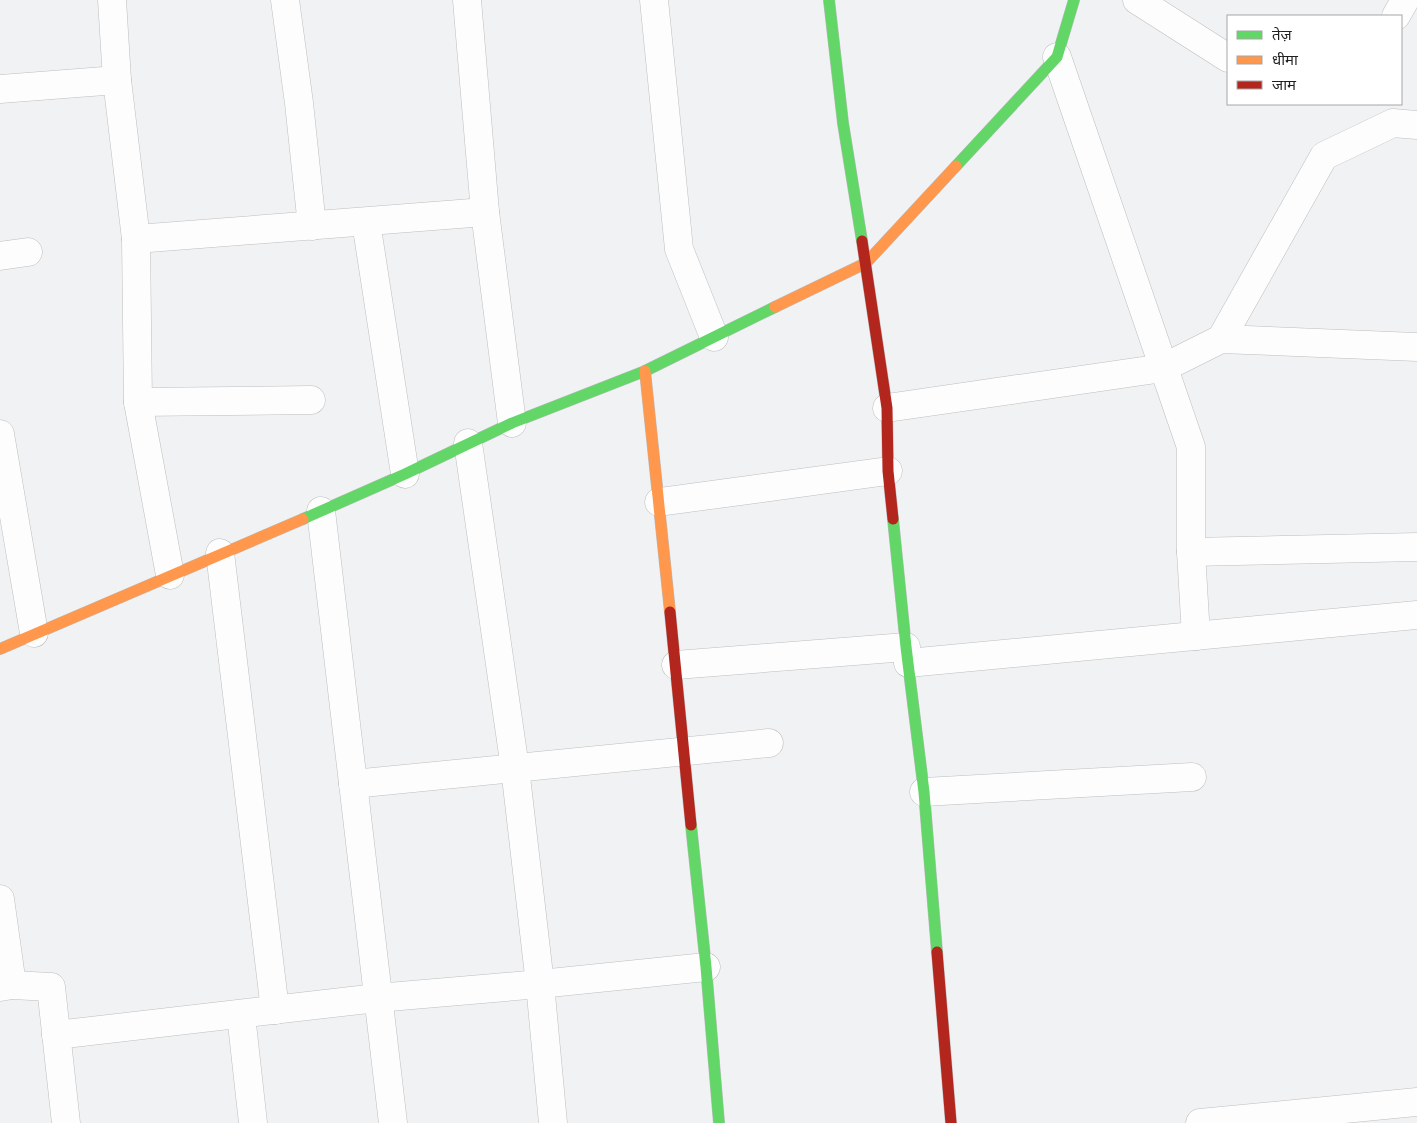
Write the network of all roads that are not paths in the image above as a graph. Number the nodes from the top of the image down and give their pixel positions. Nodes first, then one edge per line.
1 (112, 0) edge
2 (285, 0) edge
3 (467, 0) edge
4 (654, 0) edge
5 (1074, 0) edge
6 (1137, 0) edge
7 (1405, 0) edge
8 (834, 4) edge
9 (1397, 15) edge
10 (1057, 57) junction
11 (1227, 57) edge
12 (116, 80) junction
13 (0, 89) edge
14 (1417, 125) edge
15 (485, 212) junction
16 (366, 222) junction
17 (312, 226) junction
18 (136, 239) junction
19 (28, 252) dead end
20 (0, 256) edge
21 (866, 263) junction
22 (714, 337) junction
23 (1221, 338) junction
24 (1417, 347) edge
25 (1163, 368) junction
26 (645, 371) junction
27 (311, 400) dead end
28 (138, 402) junction
29 (887, 408) junction
30 (512, 423) junction
31 (0, 434) edge
32 (468, 443) junction
33 (888, 471) junction
34 (405, 474) junction
35 (659, 502) junction
36 (321, 511) junction
37 (1417, 547) edge
38 (1191, 552) junction
39 (220, 553) junction
40 (170, 575) junction
41 (1417, 615) edge
42 (34, 633) junction
43 (1196, 636) junction
44 (0, 649) edge
45 (907, 655) junction
46 (676, 665) junction
47 (769, 743) dead end
48 (684, 751) junction
49 (515, 768) junction
50 (1192, 777) dead end
51 (353, 784) junction
52 (924, 792) junction
53 (0, 899) edge
54 (706, 967) junction
55 (540, 984) junction
56 (6, 986) edge
57 (377, 998) junction
58 (275, 1010) junction
59 (241, 1015) junction
60 (56, 1035) junction
61 (1417, 1102) edge
62 (66, 1123) edge
63 (254, 1123) edge
64 (393, 1123) edge
65 (553, 1123) edge
66 (719, 1123) edge
67 (951, 1123) edge
68 (1200, 1123) edge

1 - 12 street
2 - 17 street
3 - 15 street
4 - 22 street
5 - 10 street
6 - 11 street
7 - 9 street
8 - 21 street
10 - 21 street
10 - 25 street
12 - 13 street
12 - 18 street
14 - 23 street
15 - 16 street
15 - 30 street
16 - 17 street
16 - 34 street
17 - 18 street
18 - 28 street
19 - 20 street
21 - 22 street
21 - 29 street
22 - 26 street
23 - 24 street
23 - 25 street
25 - 29 street
25 - 38 street
26 - 30 street
26 - 35 street
27 - 28 street
28 - 40 street
29 - 33 street
30 - 32 street
31 - 42 street
32 - 34 street
32 - 49 street
33 - 35 street
33 - 45 street
34 - 36 street
35 - 46 street
36 - 39 street
36 - 51 street
37 - 38 street
38 - 43 street
39 - 40 street
39 - 58 street
40 - 42 street
41 - 43 street
42 - 44 street
43 - 45 street
45 - 46 street
45 - 52 street
46 - 48 street
47 - 48 street
48 - 49 street
48 - 54 street
49 - 51 street
49 - 55 street
50 - 52 street
51 - 57 street
52 - 67 street
53 - 56 street
54 - 55 street
54 - 66 street
55 - 57 street
55 - 65 street
56 - 60 street
57 - 58 street
57 - 64 street
58 - 59 street
59 - 60 street
59 - 63 street
60 - 62 street
61 - 68 street

